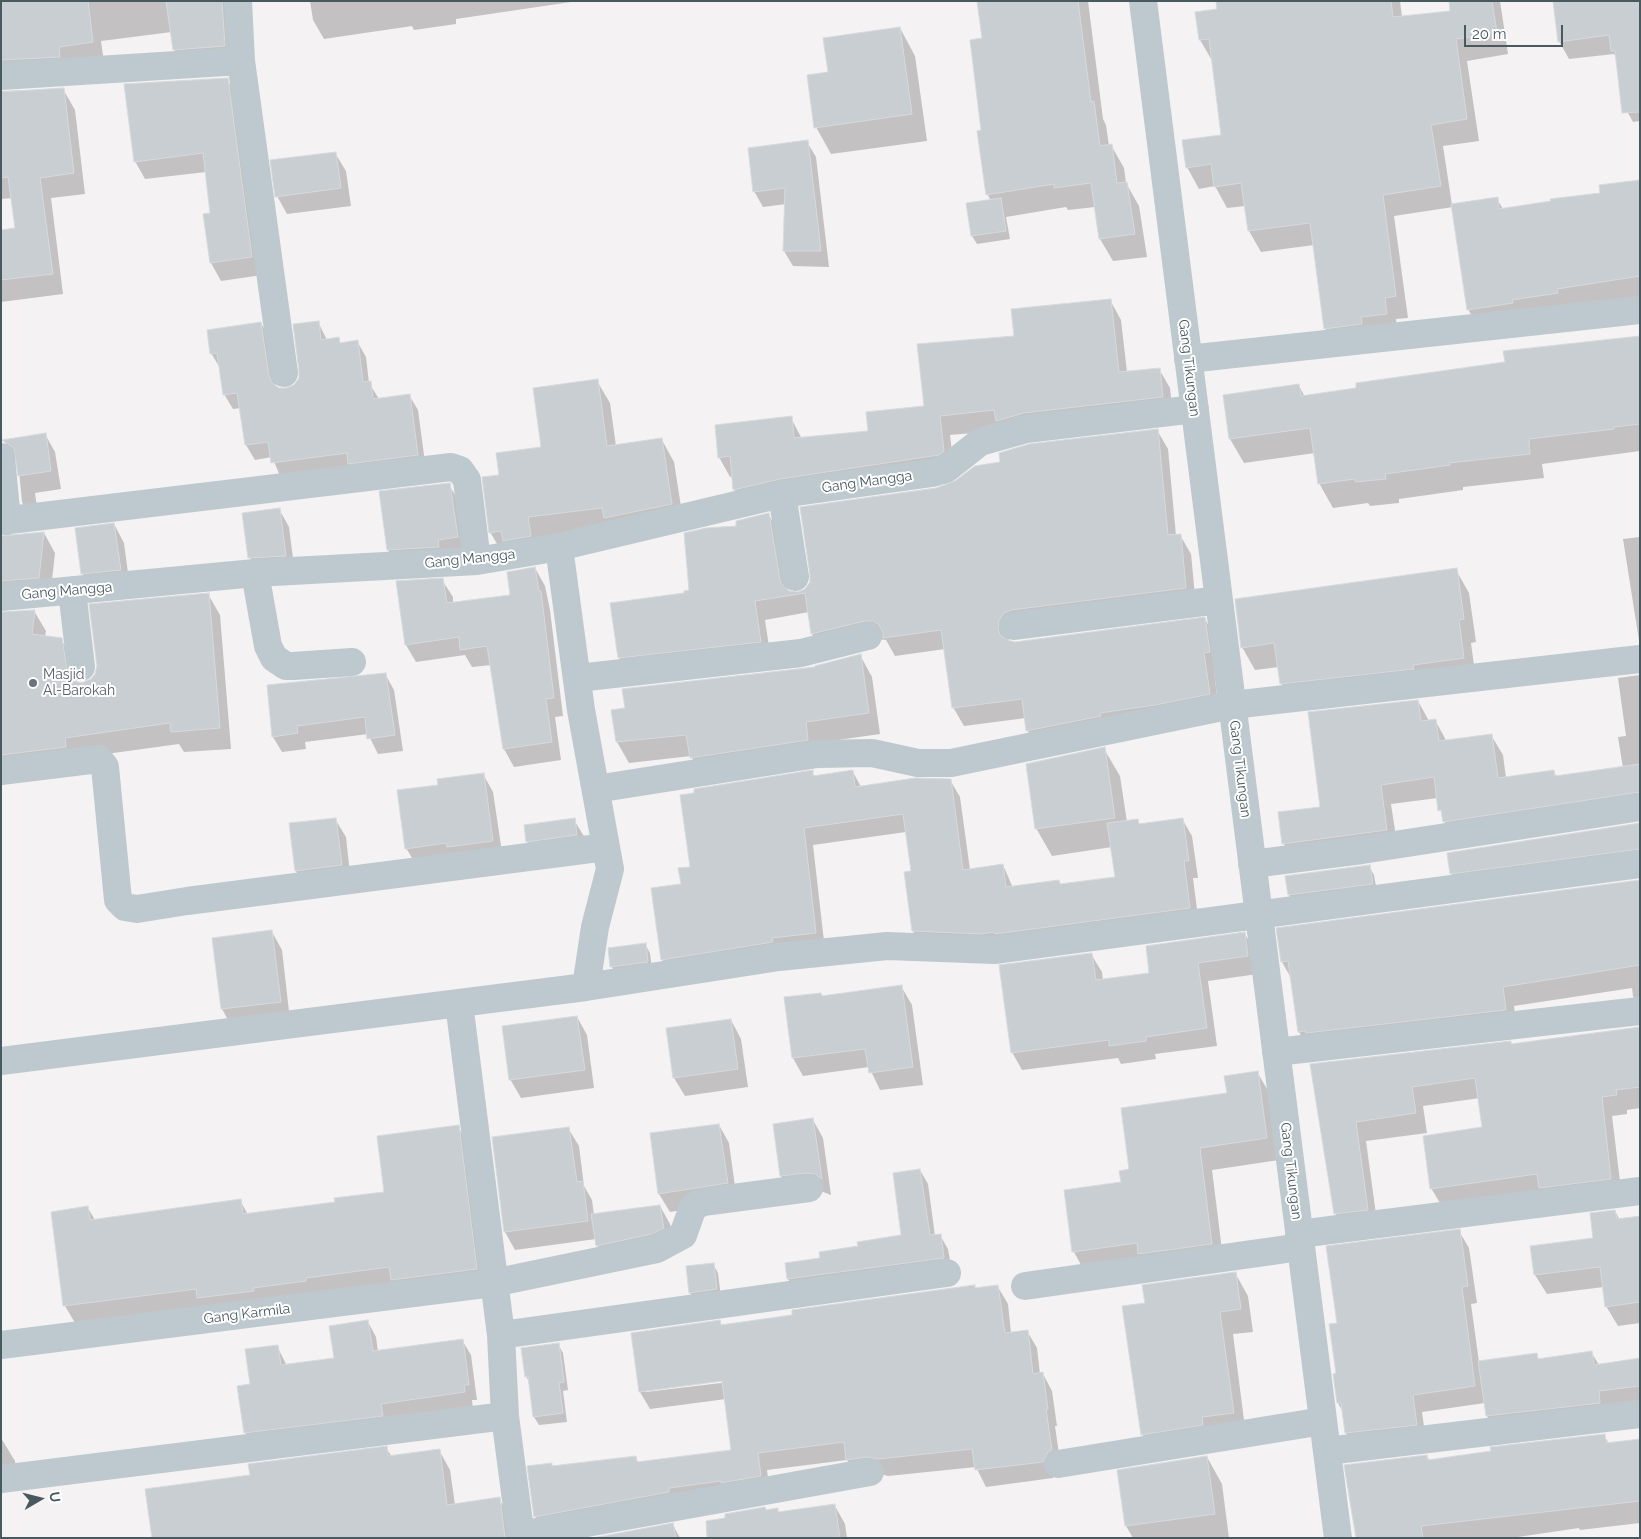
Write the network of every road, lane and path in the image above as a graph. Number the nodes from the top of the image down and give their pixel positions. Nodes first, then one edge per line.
1 (238, 1) edge
2 (1143, 1) edge
3 (241, 61) junction
4 (1, 76) edge
5 (1640, 310) edge
6 (1188, 359) junction
7 (284, 373) dead end
8 (1194, 409) junction
9 (1, 457) edge
10 (782, 494) junction
11 (4, 521) edge
12 (559, 548) junction
13 (477, 561) junction
14 (255, 573) junction
15 (794, 577) dead end
16 (72, 591) junction
17 (1, 597) edge
18 (1218, 600) junction
19 (1013, 626) dead end
20 (868, 636) dead end
21 (1640, 659) edge
22 (352, 662) dead end
23 (81, 667) dead end
24 (578, 678) junction
25 (1232, 705) junction
26 (1, 770) edge
27 (596, 789) junction
28 (1640, 807) edge
29 (606, 847) junction
30 (1252, 864) junction
31 (1640, 864) edge
32 (1259, 915) junction
33 (586, 987) junction
34 (459, 1003) junction
35 (1640, 1011) edge
36 (1276, 1050) junction
37 (1, 1061) edge
38 (809, 1188) dead end
39 (1640, 1191) edge
40 (1300, 1241) junction
41 (947, 1273) dead end
42 (493, 1283) junction
43 (1025, 1286) dead end
44 (500, 1334) junction
45 (1, 1345) edge
46 (1640, 1414) edge
47 (505, 1416) junction
48 (1323, 1421) junction
49 (1327, 1451) junction
50 (1058, 1464) dead end
51 (870, 1472) dead end
52 (1, 1479) edge
53 (521, 1536) edge
54 (1338, 1538) edge

1 - 3 street
2 - 6 street, Gang Tikungan
3 - 4 street
3 - 7 street
5 - 6 street
6 - 8 street, Gang Tikungan
8 - 10 street, Gang Mangga
8 - 18 street, Gang Tikungan
9 - 11 street
10 - 12 street, Gang Mangga
10 - 15 street
11 - 13 street
12 - 13 street, Gang Mangga
12 - 24 street
13 - 14 street, Gang Mangga
14 - 16 street, Gang Mangga
14 - 22 street
16 - 17 street, Gang Mangga
16 - 23 street
18 - 19 street
18 - 25 street, Gang Tikungan
20 - 24 street
21 - 25 street
24 - 27 street
25 - 27 street
25 - 30 street, Gang Tikungan
26 - 29 street
27 - 29 street
28 - 30 street
29 - 33 street
30 - 32 street, Gang Tikungan
31 - 32 street
32 - 33 street
32 - 36 street, Gang Tikungan
33 - 34 street
34 - 37 street
34 - 42 street
35 - 36 street
36 - 40 street, Gang Tikungan
38 - 42 street, Gang Karmila
39 - 40 street
40 - 43 street
40 - 48 street, Gang Tikungan
41 - 44 street
42 - 44 street
42 - 45 street, Gang Karmila
44 - 47 street
46 - 49 street
47 - 52 street
47 - 53 street
48 - 49 street, Gang Tikungan
48 - 50 street
49 - 54 street, Gang Tikungan
51 - 53 street

